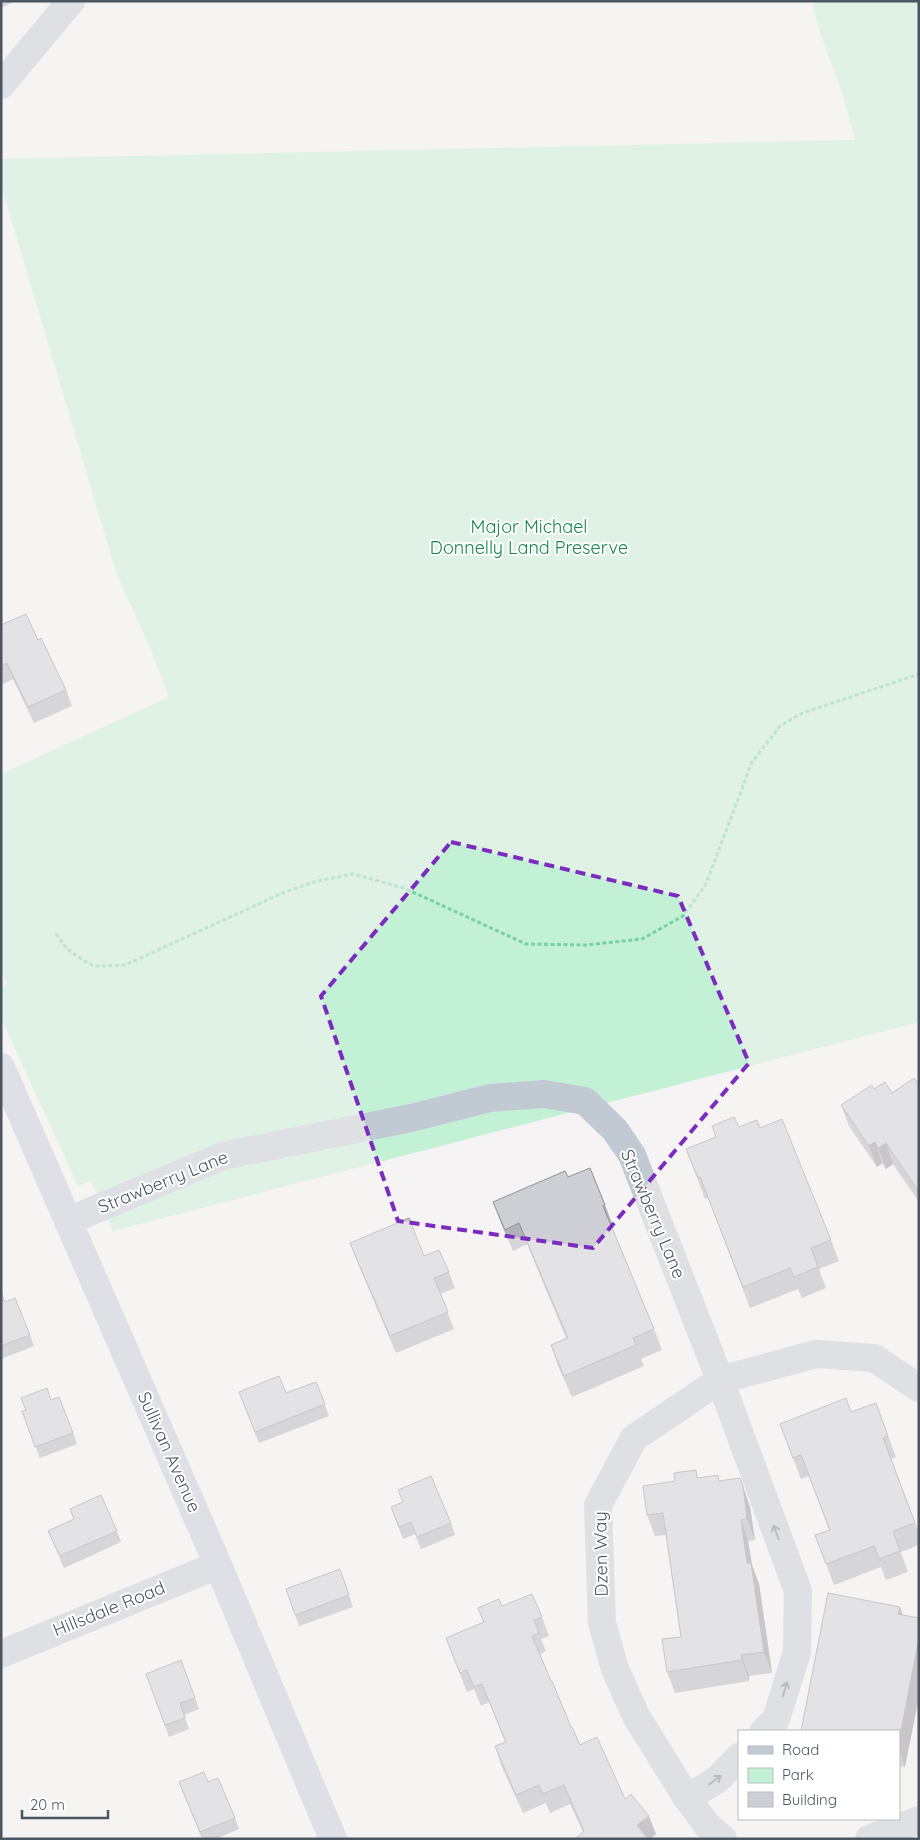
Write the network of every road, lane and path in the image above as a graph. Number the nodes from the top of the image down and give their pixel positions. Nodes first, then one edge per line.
1 (71, 1) edge
2 (1, 85) edge
3 (919, 674) edge
4 (56, 934) dead end
5 (1, 1067) edge
6 (68, 1221) junction
7 (720, 1380) junction
8 (919, 1388) edge
9 (218, 1564) junction
10 (1, 1654) edge
11 (765, 1730) edge
12 (738, 1758) edge
13 (687, 1798) junction
14 (919, 1820) edge
15 (333, 1839) edge
16 (723, 1839) edge
17 (869, 1839) edge

1 - 2 street
3 - 4 path
5 - 6 main road, Sullivan Avenue
6 - 7 street, Strawberry Lane
6 - 9 main road, Sullivan Avenue
7 - 8 street, Dzen Way
11 -> 7 street, Strawberry Lane
7 - 13 street, Dzen Way
9 - 10 street, Hillsdale Road
9 - 15 main road, Sullivan Avenue
13 -> 12 street
13 - 16 street, Dzen Way
14 - 17 street

